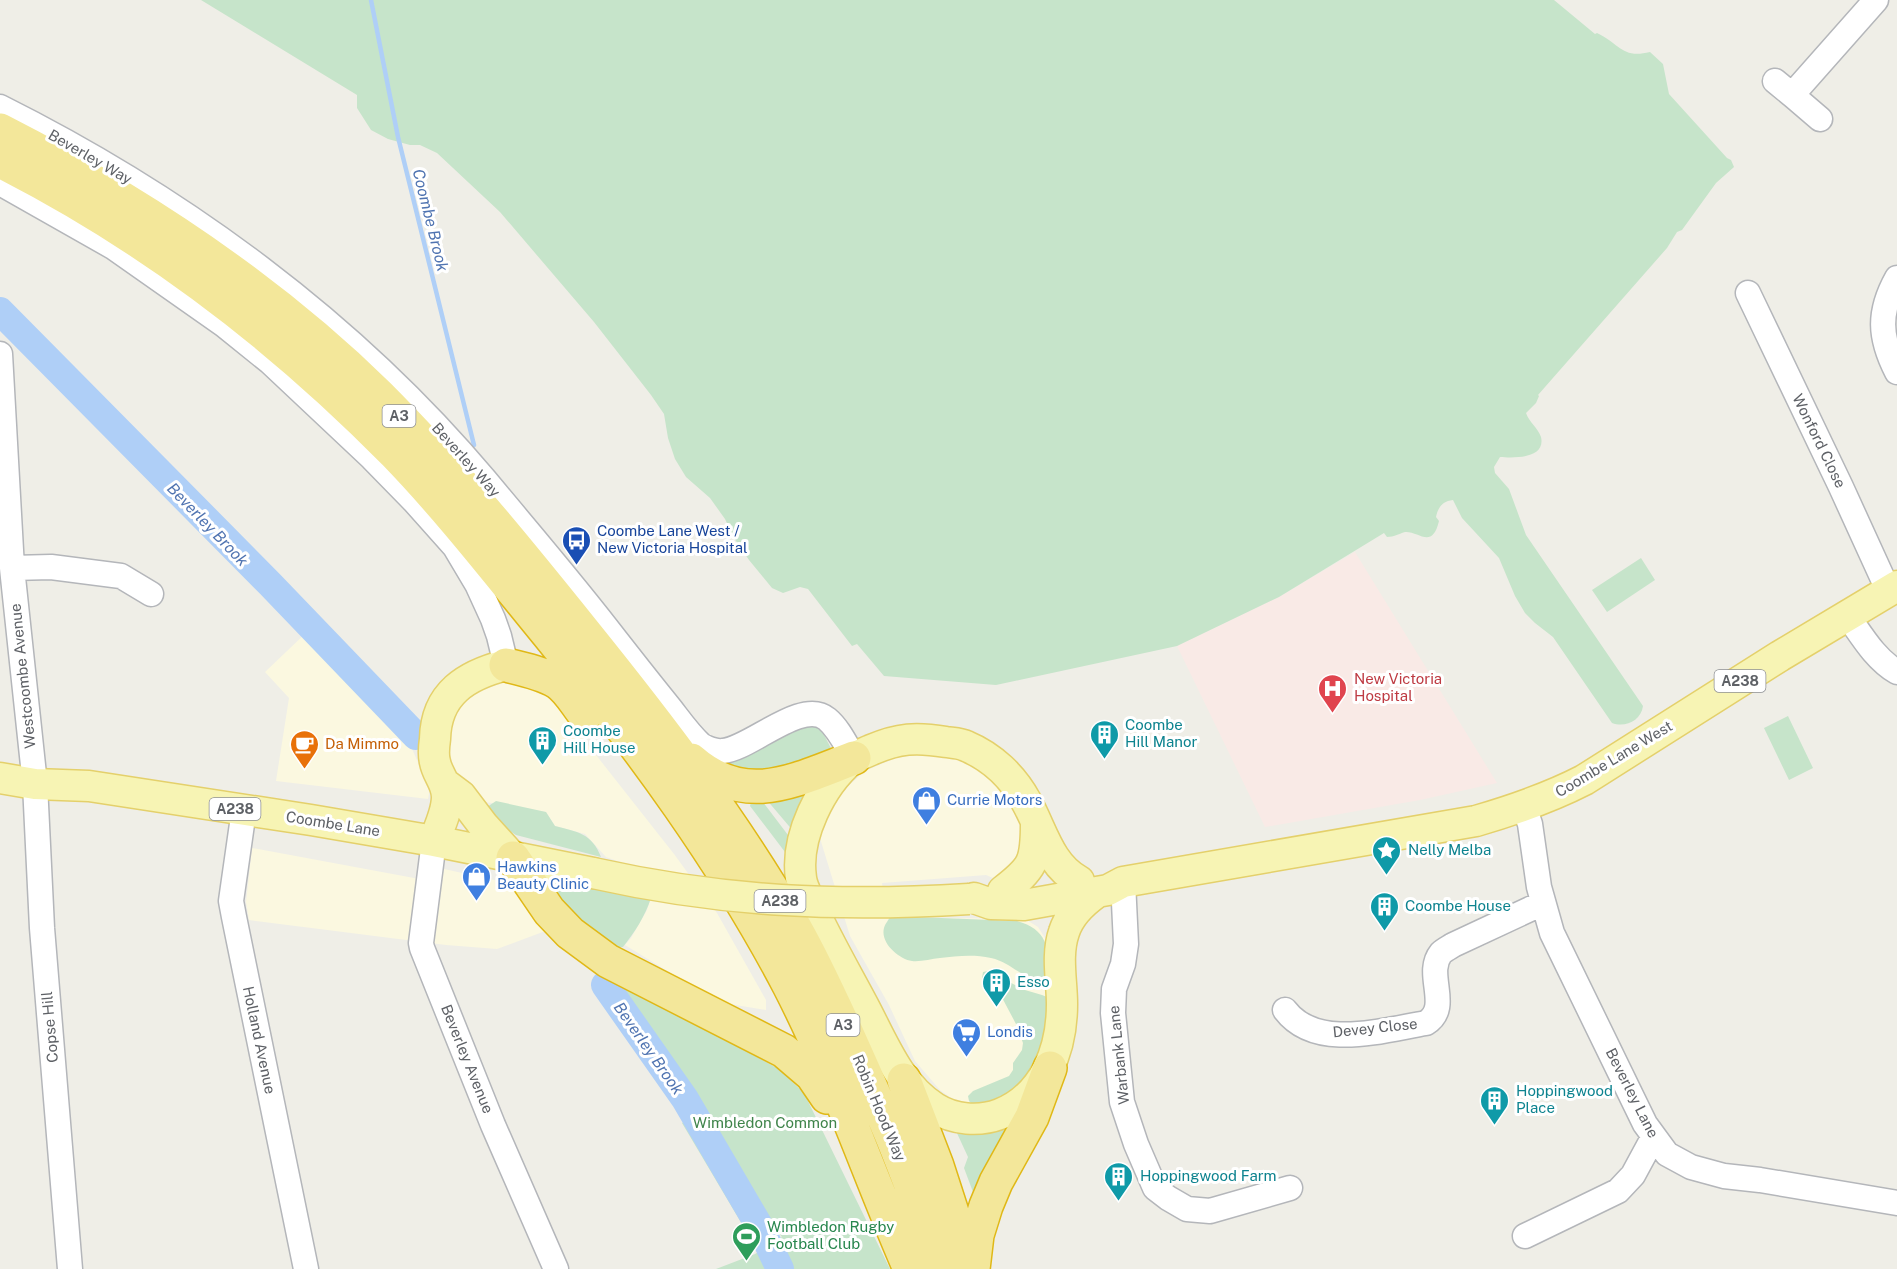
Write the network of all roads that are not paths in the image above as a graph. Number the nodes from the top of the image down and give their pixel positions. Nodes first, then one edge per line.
1 (1876, 0) edge
2 (0, 107) edge
3 (1820, 119) dead end
4 (0, 130) edge
5 (0, 161) edge
6 (0, 183) edge
7 (1897, 278) edge
8 (1748, 293) dead end
9 (0, 354) edge
10 (1897, 372) edge
11 (471, 540) junction
12 (12, 568) junction
13 (1893, 588) edge
14 (151, 594) dead end
15 (1847, 615) junction
16 (506, 665) junction
17 (1897, 672) edge
18 (854, 758) junction
19 (0, 778) edge
20 (661, 780) junction
21 (35, 784) junction
22 (445, 784) junction
23 (712, 787) junction
24 (1524, 807) junction
25 (244, 810) junction
26 (1036, 824) junction
27 (434, 841) junction
28 (513, 858) junction
29 (1123, 882) junction
30 (1087, 887) junction
31 (1013, 898) junction
32 (972, 899) joint
33 (1543, 903) junction
34 (821, 928) junction
35 (1060, 956) junction
36 (1285, 1010) dead end
37 (1050, 1068) junction
38 (904, 1080) junction
39 (1653, 1138) junction
40 (873, 1180) junction
41 (1290, 1188) dead end
42 (1897, 1203) edge
43 (1525, 1236) dead end
44 (70, 1269) edge
45 (306, 1269) edge
46 (556, 1269) edge
47 (910, 1269) edge
48 (944, 1269) edge
49 (972, 1269) edge

1 - 3 street
2 - 18 street, Beverley Way
4 - 23 highway, Beverley Way / A3
5 - 11 highway, A3
6 - 16 street
7 - 10 street
8 - 13 street, Wonford Close
9 - 12 street, Westcoombe Avenue
11 - 16 highway
11 - 20 highway, A3
12 - 14 street
12 - 21 street, Westcoombe Avenue
13 - 15 main road, Coombe Lane West / A238
15 - 17 street
15 - 24 main road, Coombe Lane West / A238
16 - 20 highway
16 - 22 main road
18 - 23 highway
18 - 26 main road
18 - 34 main road
19 - 21 main road, Coombe Lane / A238
20 - 40 highway, A3
21 - 25 main road, Coombe Lane / A238
21 - 44 street, Copse Hill
22 - 27 main road
22 - 28 main road
23 - 34 highway
23 - 48 highway, Robin Hood Way / A3
24 - 29 main road, Coombe Lane West / A238
24 - 33 street, Beverley Lane
25 - 27 main road, Coombe Lane / A238
25 - 45 street, Holland Avenue
26 - 30 main road
26 - 31 main road
27 - 28 main road, Coombe Lane / A238
27 - 46 street, Beverley Avenue
28 - 32 main road, Coombe Lane / A238, bridge
28 - 40 highway
29 - 30 main road, Coombe Lane West / A238
29 - 41 street, Warbank Lane
30 - 31 main road, Coombe Lane West / A238
30 - 35 main road
31 - 32 main road, Coombe Lane West / A238
31 - 35 main road
33 - 36 street, Devey Close
33 - 39 street, Beverley Lane
34 - 38 main road
35 - 37 main road
37 - 38 main road
37 - 49 highway
38 - 49 highway
39 - 42 street, Beverley Lane
39 - 43 street
40 - 47 highway, A3

